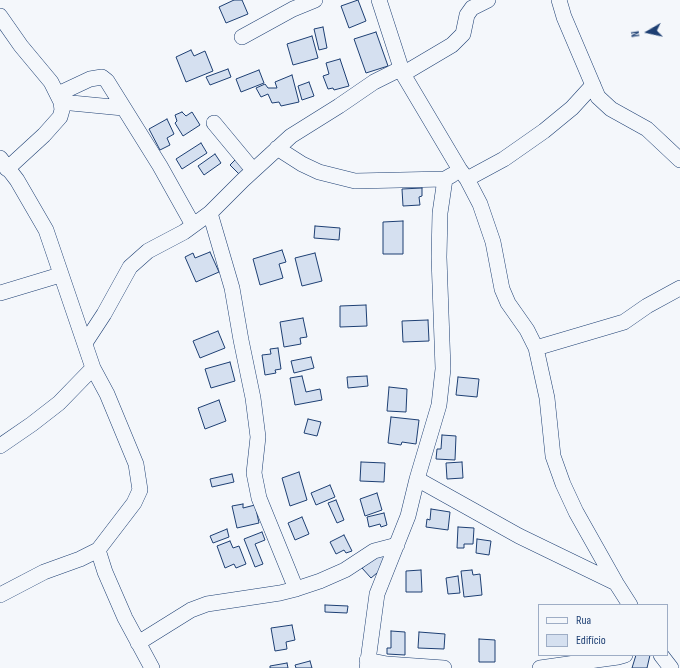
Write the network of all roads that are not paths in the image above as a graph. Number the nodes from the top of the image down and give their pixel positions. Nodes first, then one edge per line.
1 (315, 0) edge
2 (379, 0) edge
3 (488, 0) edge
4 (559, 0) edge
5 (0, 16) edge
6 (242, 37) dead end
7 (402, 72) junction
8 (593, 86) junction
9 (60, 98) junction
10 (123, 108) junction
11 (214, 123) dead end
12 (277, 148) junction
13 (679, 157) edge
14 (4, 163) edge
15 (253, 170) junction
16 (464, 175) junction
17 (445, 179) junction
18 (210, 213) junction
19 (193, 225) junction
20 (60, 275) junction
21 (680, 288) edge
22 (0, 294) edge
23 (85, 343) junction
24 (536, 348) junction
25 (93, 368) junction
26 (0, 446) edge
27 (417, 479) junction
28 (397, 545) junction
29 (98, 550) junction
30 (616, 583) junction
31 (1, 589) edge
32 (296, 589) junction
33 (629, 604) edge
34 (138, 643) junction
35 (623, 656) edge
36 (662, 656) edge
37 (367, 664) edge
38 (152, 668) edge
39 (444, 668) edge
40 (540, 668) edge
41 (671, 668) edge

1 - 6 street
2 - 7 street
3 - 7 street
4 - 8 street
5 - 9 street
7 - 12 street
7 - 16 street
8 - 13 street
8 - 16 street
9 - 10 street
9 - 10 street
9 - 14 street
10 - 19 street
11 - 15 street
12 - 15 street
12 - 17 street
14 - 20 street
15 - 18 street
16 - 17 street
16 - 24 street
17 - 27 street
18 - 19 street
18 - 32 street
19 - 23 street
20 - 22 street
20 - 23 street
21 - 24 street
23 - 25 street
24 - 30 street
25 - 26 street
25 - 29 street
27 - 28 street
27 - 30 street
28 - 32 street
28 - 37 street
29 - 31 street
29 - 34 street
30 - 33 street
32 - 34 street
34 - 38 street
35 - 40 street
36 - 41 street
37 - 39 street

